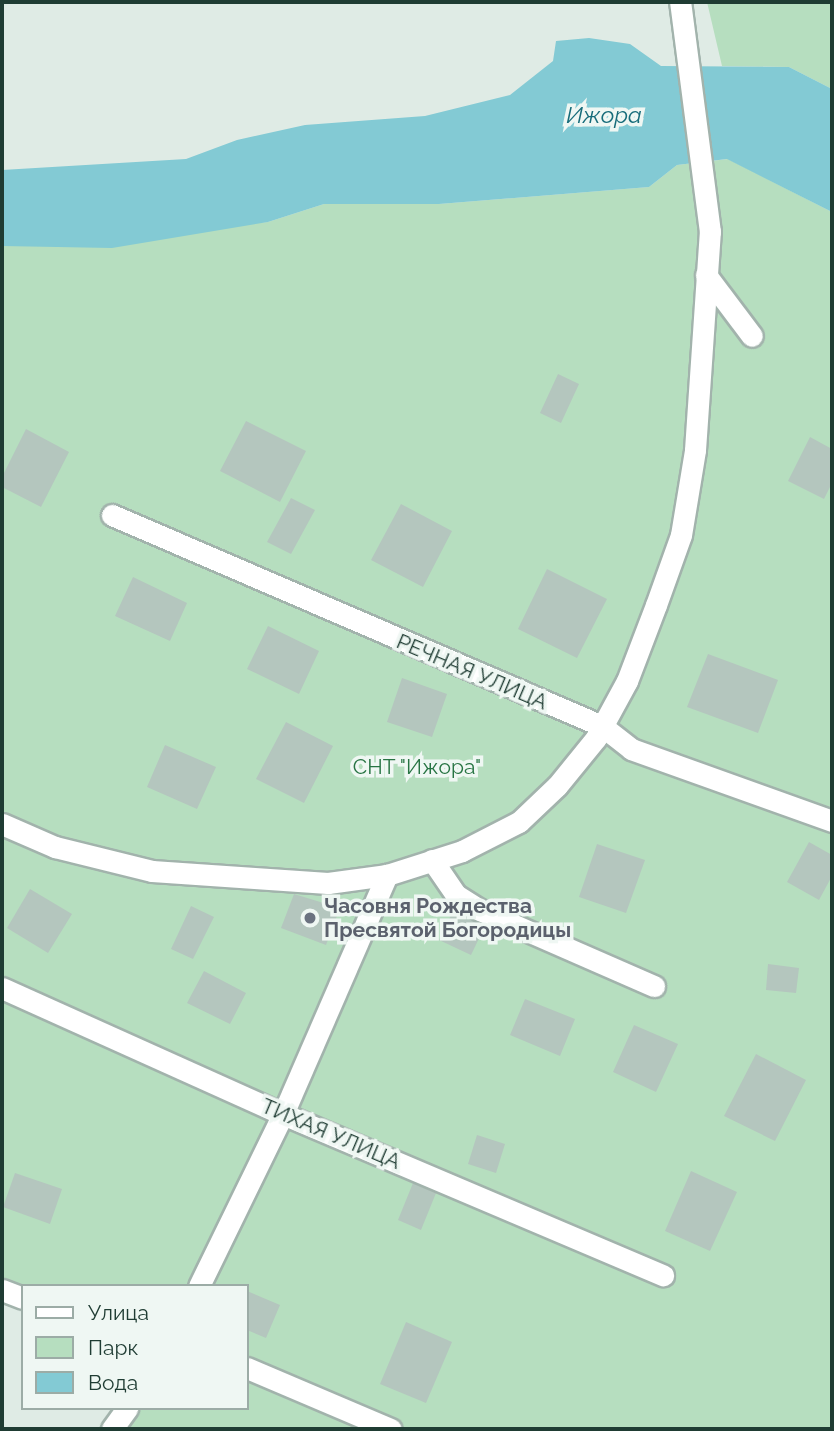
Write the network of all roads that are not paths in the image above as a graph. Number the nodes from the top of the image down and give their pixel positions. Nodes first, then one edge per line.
1 (680, 2) edge
2 (706, 275) junction
3 (752, 336) dead end
4 (112, 515) dead end
5 (602, 726) junction
6 (832, 821) edge
7 (2, 824) edge
8 (432, 860) junction
9 (387, 875) junction
10 (654, 986) dead end
11 (2, 988) edge
12 (283, 1114) junction
13 (663, 1275) dead end
14 (201, 1284) edge
15 (2, 1290) edge
16 (21, 1297) edge
17 (248, 1368) edge
18 (126, 1410) edge
19 (112, 1429) edge
20 (391, 1429) edge

1 - 2 street
2 - 3 street
2 - 5 street
4 - 5 street, РЕЧНАЯ УЛИЦА
5 - 6 street, РЕЧНАЯ УЛИЦА
5 - 8 street
7 - 9 street
8 - 9 street
8 - 10 street
9 - 12 street
11 - 12 street, ТИХАЯ УЛИЦА
12 - 13 street, ТИХАЯ УЛИЦА
12 - 14 street
15 - 16 street
17 - 20 street
18 - 19 street

